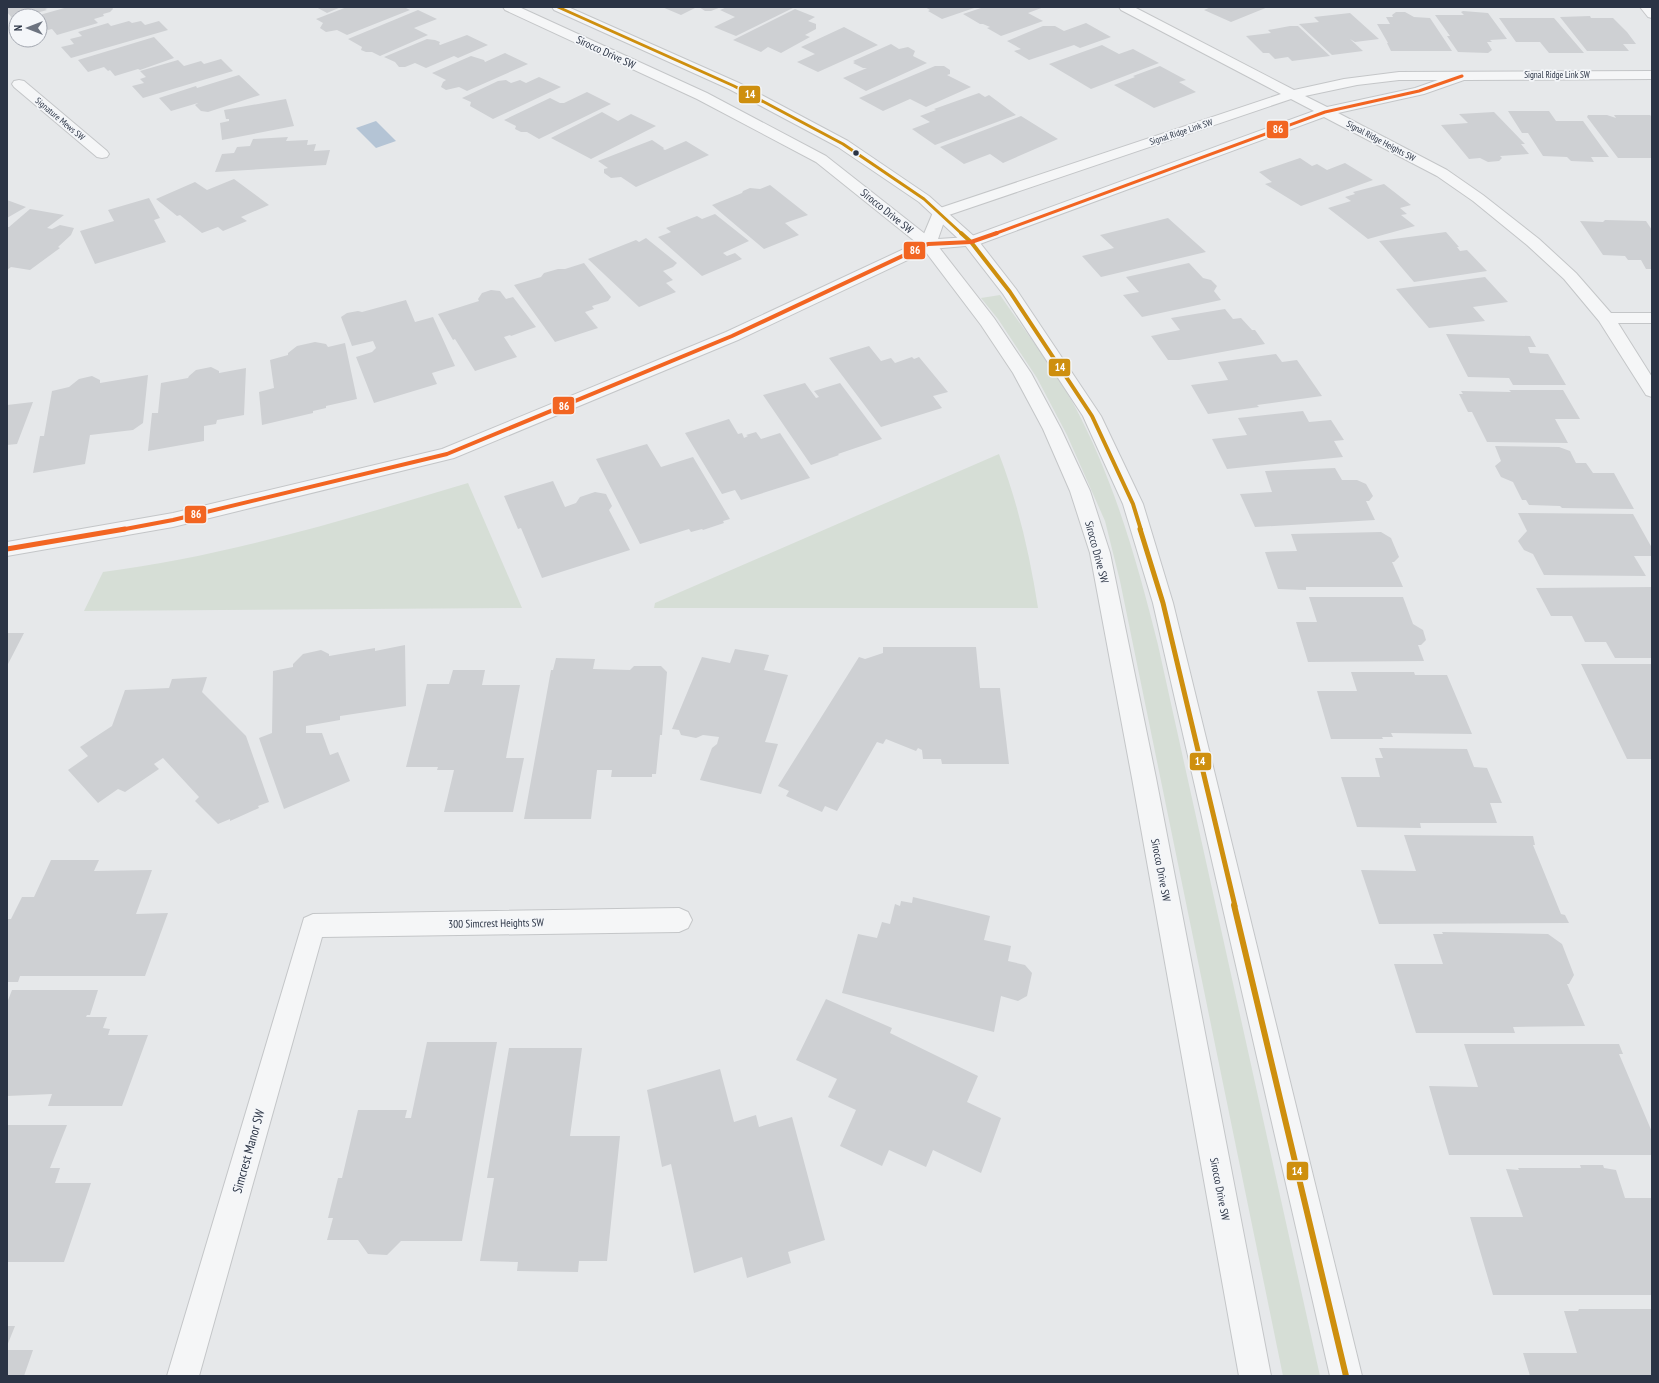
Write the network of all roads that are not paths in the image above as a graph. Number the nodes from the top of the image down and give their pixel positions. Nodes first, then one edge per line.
1 (509, 7) edge
2 (558, 7) edge
3 (1125, 7) edge
4 (1646, 7) edge
5 (1652, 14) edge
6 (7, 74) edge
7 (1652, 75) edge
8 (1462, 76) junction
9 (13, 86) edge
10 (1291, 96) junction
11 (1325, 112) junction
12 (102, 154) dead end
13 (938, 213) junction
14 (971, 242) junction
15 (928, 244) junction
16 (1606, 318) junction
17 (1652, 318) edge
18 (1652, 391) edge
19 (7, 549) edge
20 (679, 920) dead end
21 (313, 926) joint
22 (183, 1376) edge
23 (1254, 1376) edge
24 (1346, 1376) edge

1 - 15 street, Sirocco Drive SW
2 - 13 street, Sirocco Drive SW
3 - 10 street, Signal Ridge Heights SW
4 - 5 street
6 - 9 street, Signature Mews SW
7 - 8 street, Signal Ridge Link SW
8 - 10 street, Signal Ridge Link SW
8 - 11 street, Signal Ridge Link SW
9 - 12 street, Signature Mews SW
10 - 11 street, Signal Ridge Heights SW
10 - 13 street, Signal Ridge Link SW
11 - 14 street, Signal Ridge Link SW
11 - 16 street, Signal Ridge Heights SW
13 - 14 street, Sirocco Drive SW
13 - 15 street
14 - 15 street, Signal Ridge Link SW
14 - 24 street, Sirocco Drive SW
15 - 19 street
15 - 23 street, Sirocco Drive SW
16 - 17 street
16 - 18 street, Signal Ridge Heights SW
20 - 21 street, 300 Simcrest Heights SW
21 - 22 street, Simcrest Manor SW

